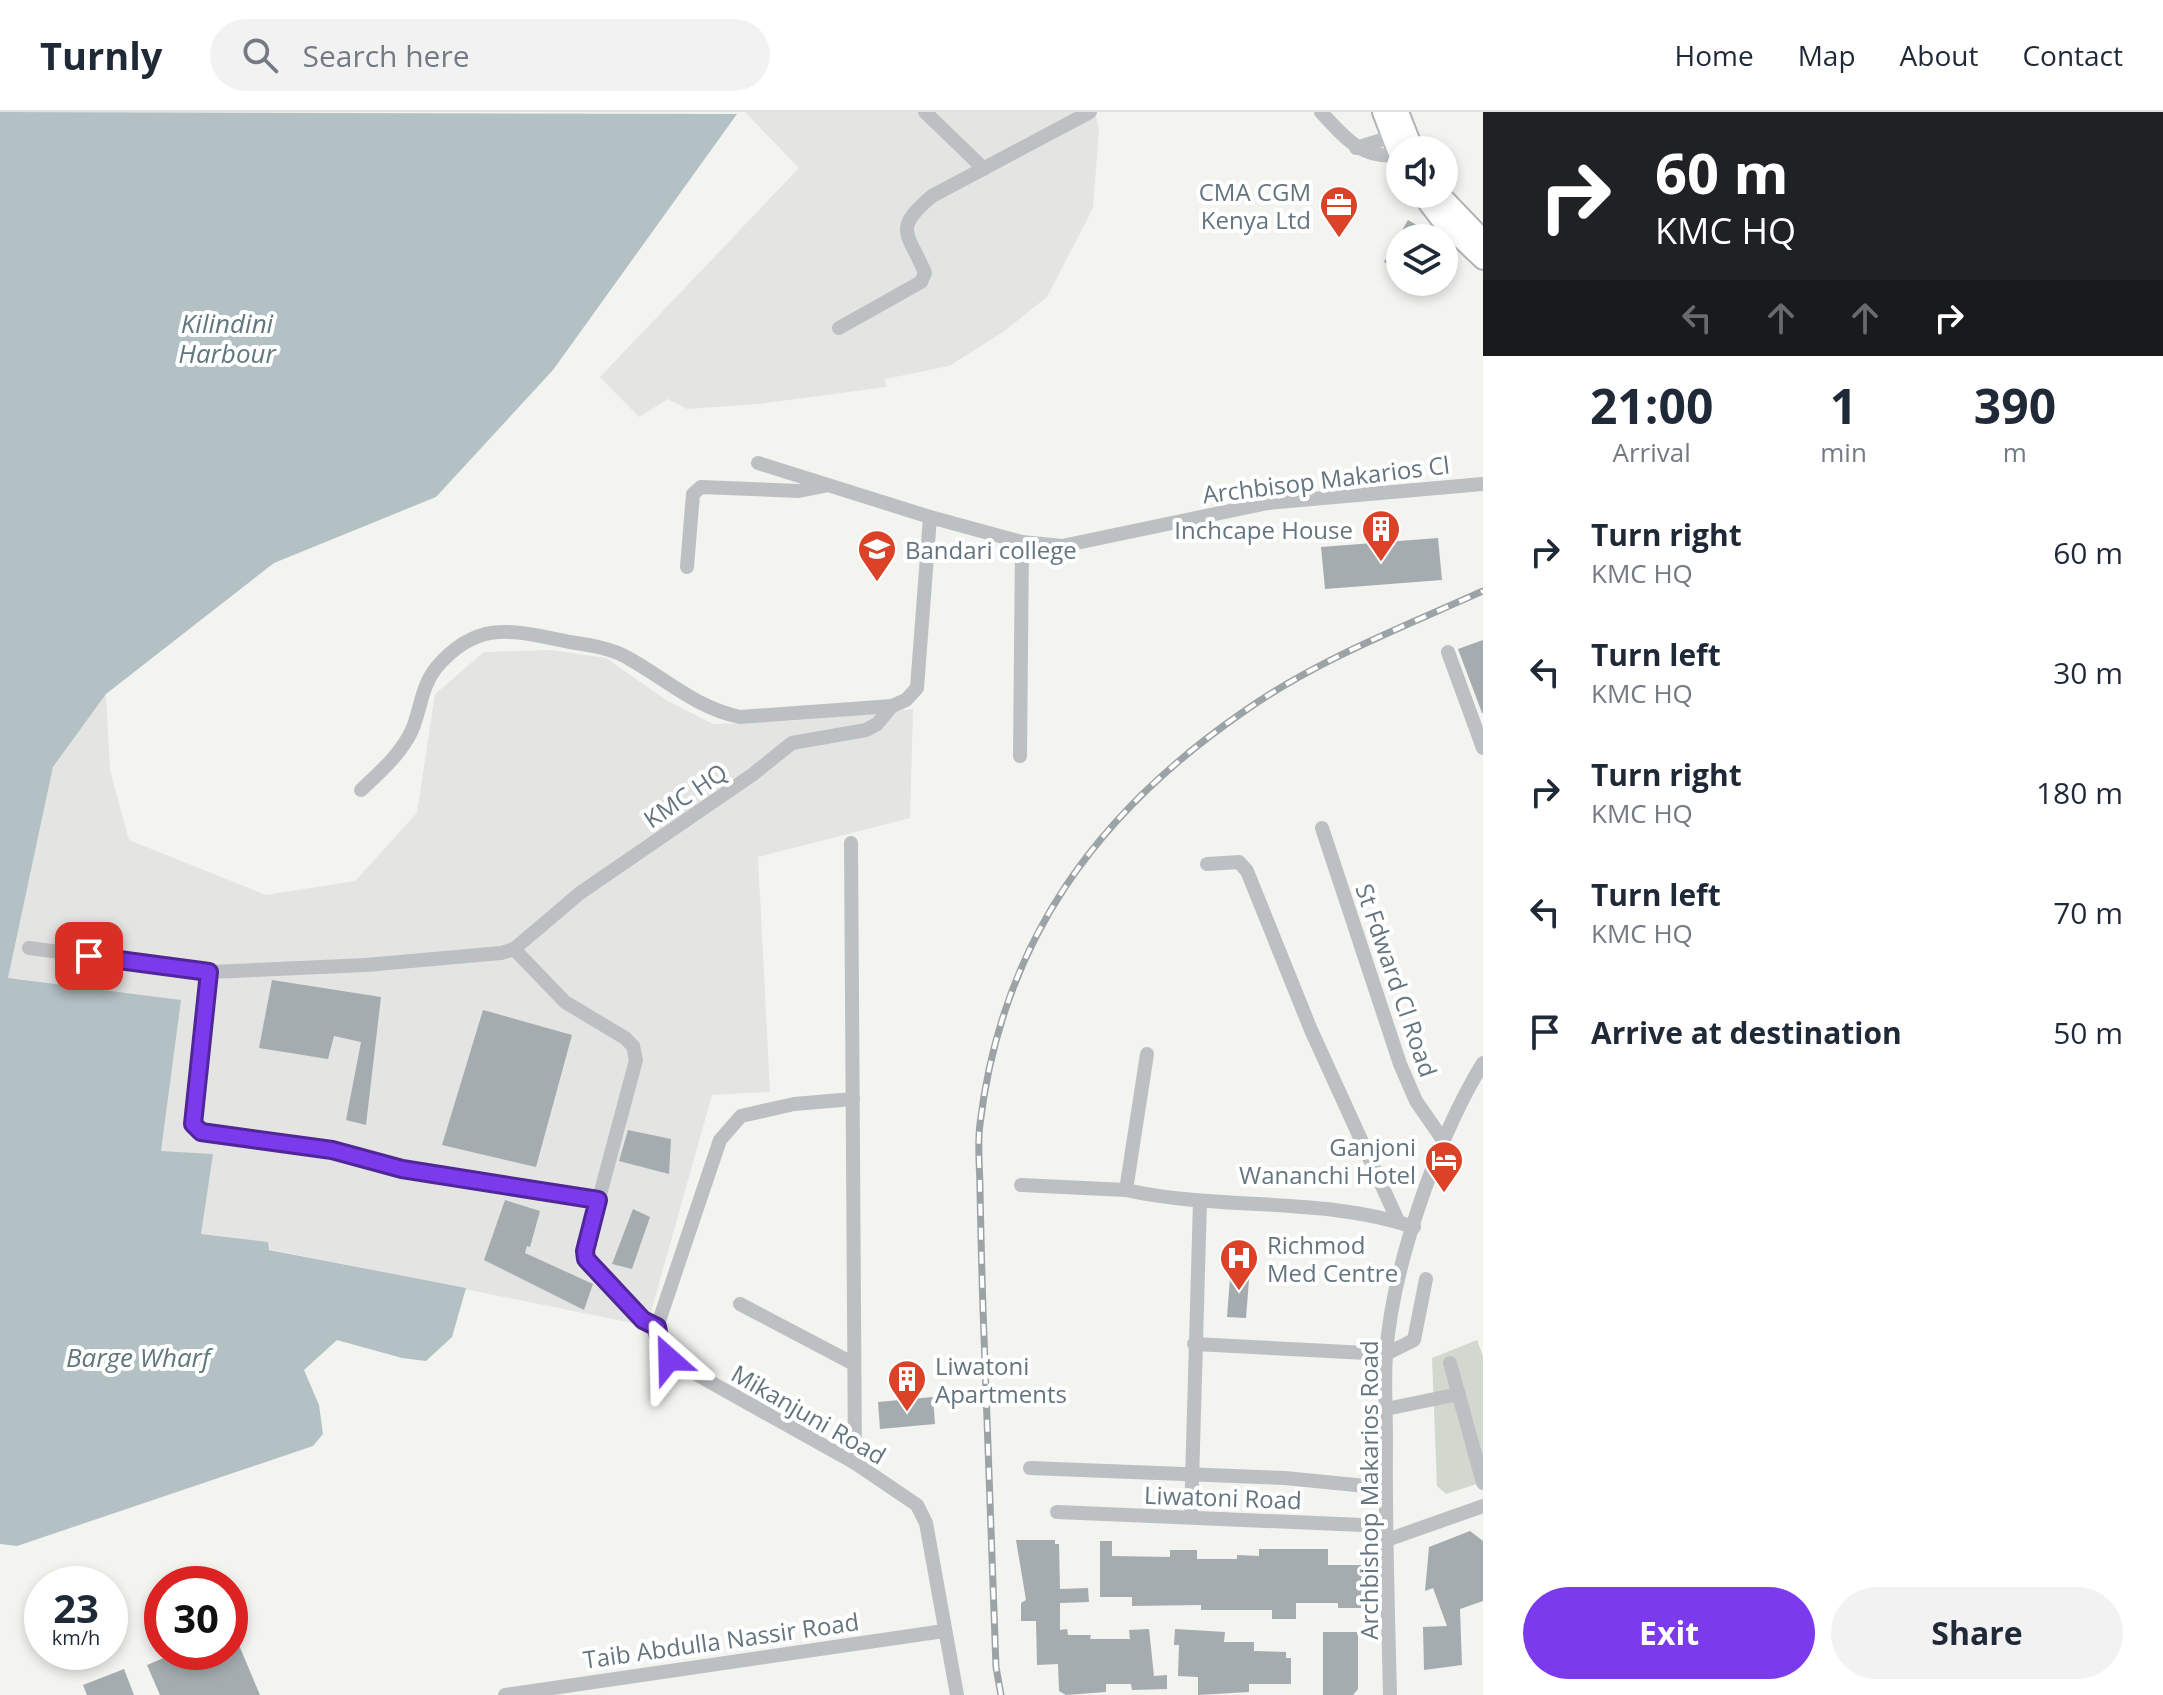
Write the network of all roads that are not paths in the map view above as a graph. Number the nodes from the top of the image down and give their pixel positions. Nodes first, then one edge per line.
1 (925, 112) edge
2 (1090, 112) edge
3 (1321, 112) edge
4 (1382, 112) edge
5 (1399, 112) edge
6 (1398, 134) junction
7 (1356, 149) junction
8 (1386, 156) edge
9 (984, 169) junction
10 (1432, 208) edge
11 (1453, 208) edge
12 (1483, 239) edge
13 (1483, 260) edge
14 (839, 328) dead end
15 (758, 463) dead end
16 (1483, 484) edge
17 (829, 485) junction
18 (930, 517) junction
19 (1022, 542) junction
20 (687, 567) dead end
21 (1448, 652) dead end
22 (892, 706) junction
23 (1483, 748) edge
24 (1020, 756) dead end
25 (361, 790) dead end
26 (1322, 828) dead end
27 (851, 843) dead end
28 (1207, 864) dead end
29 (29, 948) dead end
30 (514, 949) junction
31 (209, 972) junction
32 (1147, 1054) dead end
33 (1483, 1063) edge
34 (853, 1099) junction
35 (1443, 1140) junction
36 (1021, 1185) dead end
37 (1126, 1190) junction
38 (598, 1200) junction
39 (1200, 1201) junction
40 (1398, 1221) junction
41 (1414, 1227) junction
42 (1426, 1279) dead end
43 (740, 1304) dead end
44 (657, 1327) junction
45 (1194, 1344) junction
46 (1386, 1354) junction
47 (1450, 1363) dead end
48 (854, 1364) junction
49 (1459, 1394) junction
50 (1386, 1409) junction
51 (855, 1463) junction
52 (1030, 1468) dead end
53 (1192, 1475) junction
54 (1483, 1483) edge
55 (1386, 1488) junction
56 (1483, 1506) edge
57 (1057, 1512) dead end
58 (1191, 1517) junction
59 (1386, 1533) junction
60 (944, 1631) junction
61 (505, 1695) edge
62 (957, 1695) edge
63 (1390, 1695) edge

1 - 9 street
2 - 9 street
3 - 7 street
4 - 6 main road
5 - 6 main road
6 - 7 street
7 - 8 street
9 - 14 street
10 - 13 main road
11 - 12 main road
15 - 17 street, Archbisop Makarios Cl
16 - 19 street, Archbisop Makarios Cl
17 - 18 street, Archbisop Makarios Cl
17 - 20 street
18 - 19 street, Archbisop Makarios Cl
18 - 22 street, KMC HQ
19 - 24 street
21 - 23 street
22 - 25 street
22 - 30 street, KMC HQ
26 - 35 street, St Fdward Cl Road
27 - 34 street
28 - 40 street
29 - 31 street
30 - 31 street
30 - 38 street
31 - 38 street
32 - 37 street
33 - 35 street, Archbishop Makarios Road
34 - 44 street
34 - 48 street
35 - 41 street, Archbishop Makarios Road
36 - 37 street
37 - 39 street
38 - 44 street
39 - 40 street
39 - 45 street
40 - 41 street
41 - 46 street, Archbishop Makarios Road
42 - 46 street
43 - 48 street
44 - 51 street, Mikanjuni Road
45 - 46 street
45 - 53 street
46 - 50 street, Archbishop Makarios Road
47 - 49 street
48 - 51 street
49 - 50 street
49 - 54 street
50 - 55 street, Archbishop Makarios Road
51 - 60 street, Mikanjuni Road
52 - 53 street
53 - 55 street
53 - 58 street
55 - 59 street, Archbishop Makarios Road
56 - 59 street
57 - 58 street, Liwatoni Road
58 - 59 street, Liwatoni Road
59 - 63 street, Archbishop Makarios Road
60 - 61 street, Taib Abdulla Nassir Road
60 - 62 street, Mikanjuni Road

